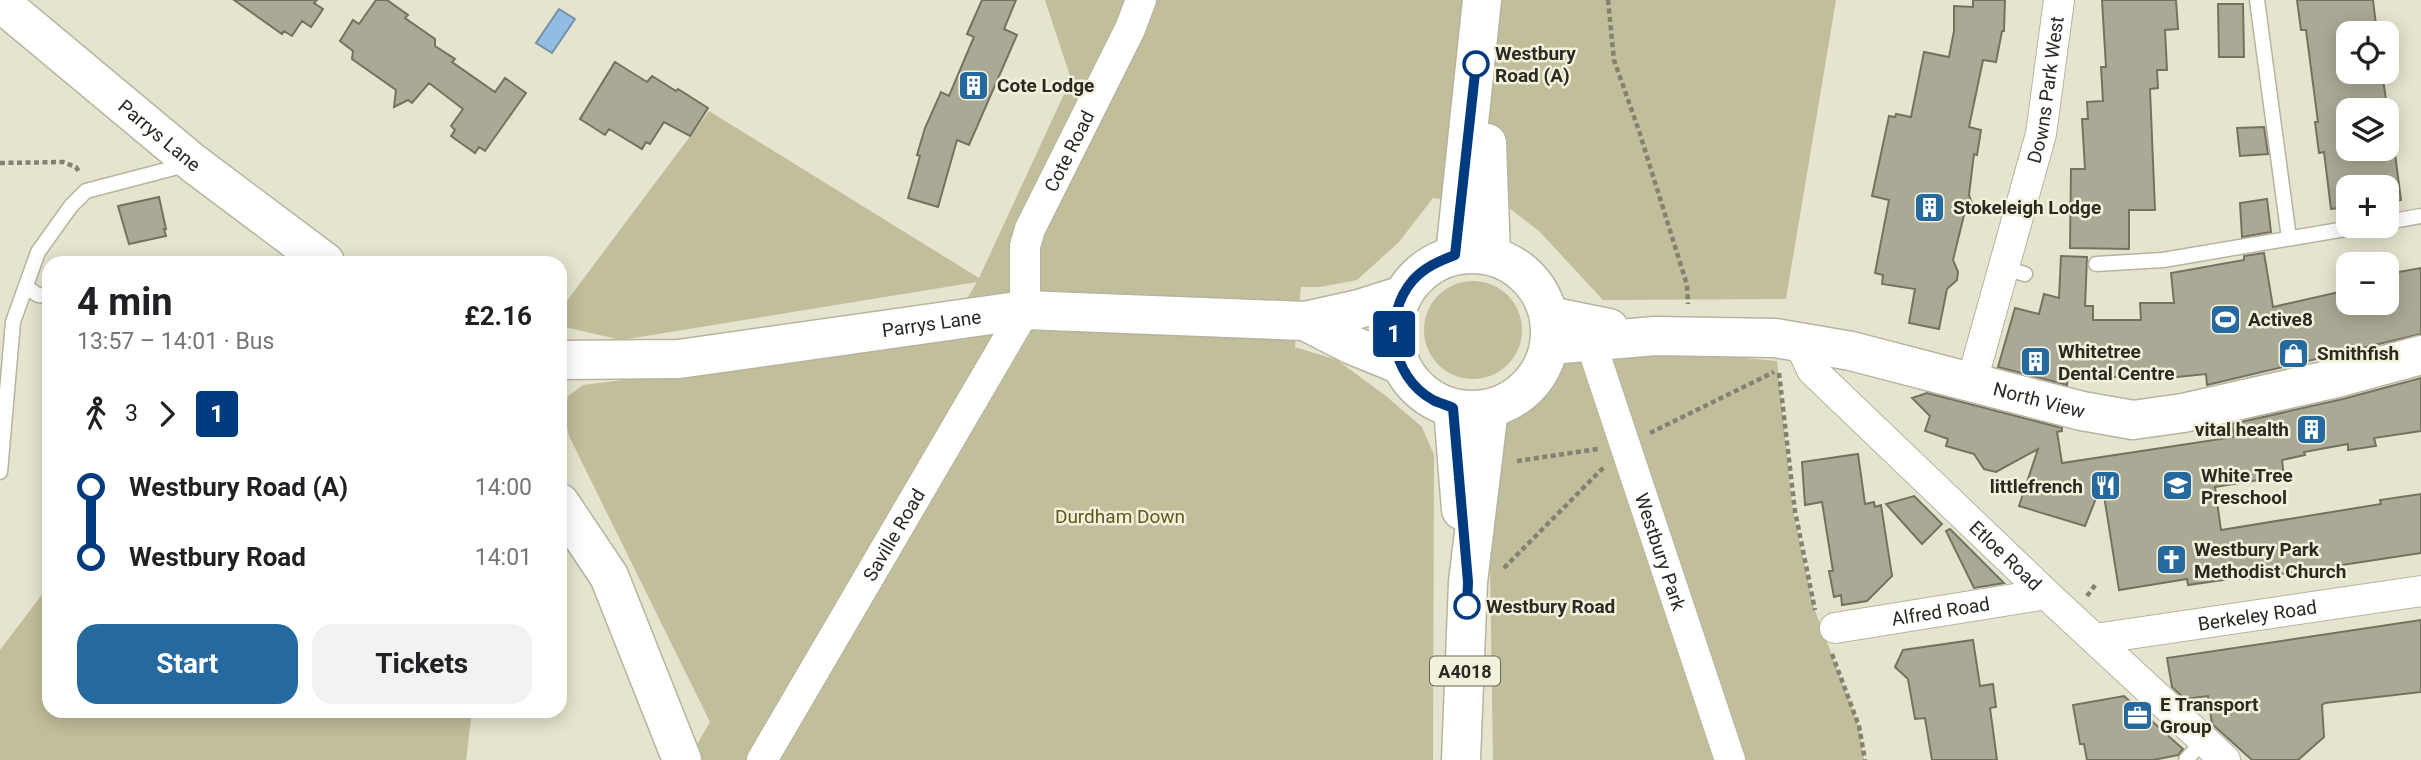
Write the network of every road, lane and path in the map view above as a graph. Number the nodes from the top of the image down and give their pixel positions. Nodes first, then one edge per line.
1 (1141, 0) edge
2 (1608, 0) edge
3 (2059, 0) edge
4 (2257, 0) edge
5 (0, 2) edge
6 (1481, 2) edge
7 (0, 163) edge
8 (193, 163) junction
9 (86, 191) junction
10 (2421, 216) edge
11 (2399, 220) edge
12 (2336, 230) edge
13 (2289, 238) junction
14 (317, 256) edge
15 (1473, 256) junction
16 (2096, 264) dead end
17 (26, 287) junction
18 (42, 295) edge
19 (1404, 295) junction
20 (1025, 310) junction
21 (1305, 321) junction
22 (1550, 331) junction
23 (1669, 336) junction
24 (1787, 340) junction
25 (1591, 343) junction
26 (2421, 355) edge
27 (567, 359) edge
28 (1401, 365) junction
29 (1972, 381) junction
30 (1471, 408) junction
31 (1626, 444) junction
32 (1483, 467) junction
33 (0, 472) edge
34 (567, 513) edge
35 (1468, 582) junction
36 (2421, 591) edge
37 (2046, 594) junction
38 (1827, 630) junction
39 (2095, 639) junction
40 (2205, 753) edge
41 (682, 760) edge
42 (762, 760) edge
43 (1461, 760) edge
44 (1730, 760) edge
45 (1865, 760) edge

1 - 20 street, Cote Road
2 - 23 path
3 - 29 street, Downs Park West
4 - 13 lane
5 - 8 main road, Parrys Lane
6 - 15 main road
7 - 9 path
8 - 9 lane
8 - 14 main road, Parrys Lane
9 - 17 lane
10 - 11 lane
12 - 13 lane
13 - 16 lane
15 - 19 main road
15 - 22 main road
17 - 18 lane
17 - 33 lane
19 - 21 main road, Parrys Lane
19 - 28 main road
20 - 21 main road, Parrys Lane
20 - 27 main road, Parrys Lane
20 - 42 street, Saville Road
21 - 28 main road, Parrys Lane
22 - 23 main road, North View
22 - 25 main road, North View
22 - 30 main road
23 - 24 main road, North View
23 - 25 main road, North View
24 - 29 main road, North View
24 - 37 street, Etloe Road
24 - 38 path
25 - 31 street, Westbury Park
26 - 29 main road, North View
28 - 30 main road
30 - 32 main road, A4018
30 - 35 main road, A4018
31 - 32 path
31 - 44 street, Westbury Park
32 - 35 main road, A4018
34 - 41 main road
35 - 43 main road, A4018
36 - 39 street, Berkeley Road
37 - 38 street, Alfred Road
37 - 39 street, Etloe Road
38 - 45 path
39 - 40 street, Etloe Road

